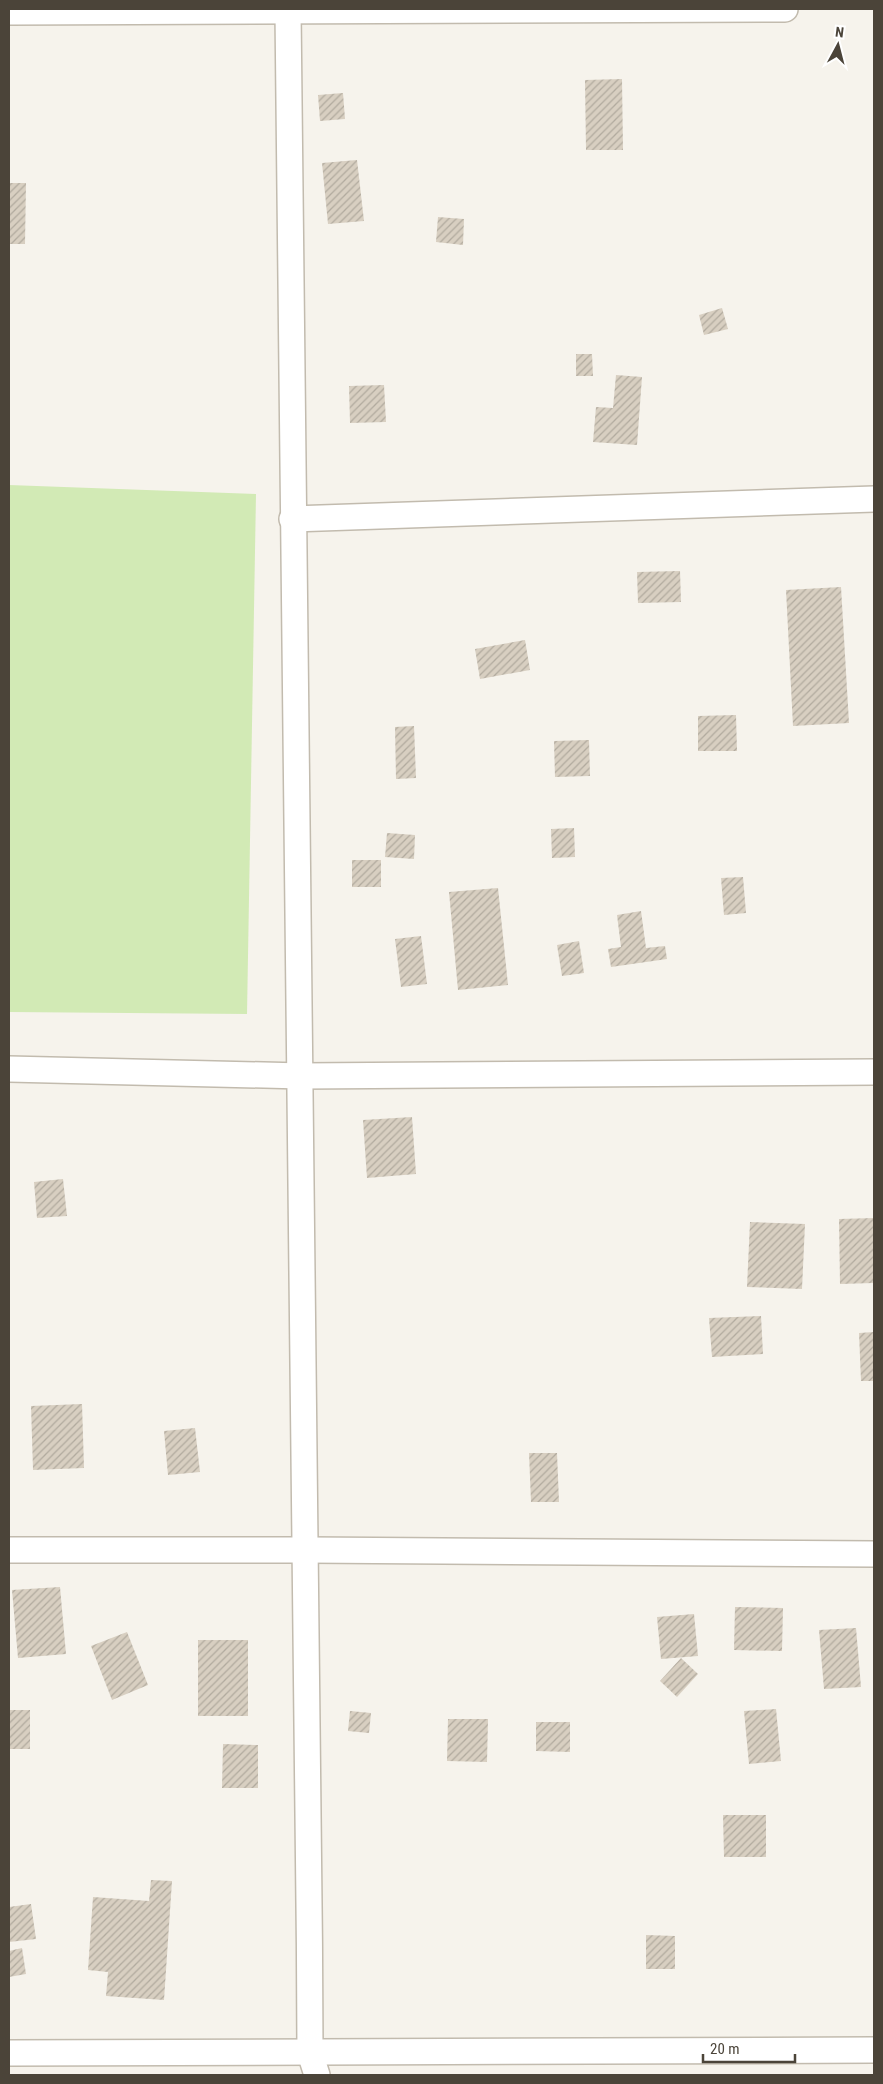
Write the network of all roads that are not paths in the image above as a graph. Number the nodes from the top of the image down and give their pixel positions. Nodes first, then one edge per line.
1 (785, 9) edge
2 (288, 11) junction
3 (9, 12) edge
4 (874, 500) edge
5 (292, 519) junction
6 (9, 1069) edge
7 (874, 1072) edge
8 (302, 1076) junction
9 (9, 1550) edge
10 (308, 1550) junction
11 (874, 1554) edge
12 (874, 2050) edge
13 (9, 2053) edge
14 (314, 2064) edge

1 - 2 street
2 - 3 street
2 - 5 street
4 - 5 street
5 - 8 street
6 - 8 street
7 - 8 street
8 - 10 street
9 - 10 street
10 - 11 street
10 - 14 street
12 - 14 street
13 - 14 street

